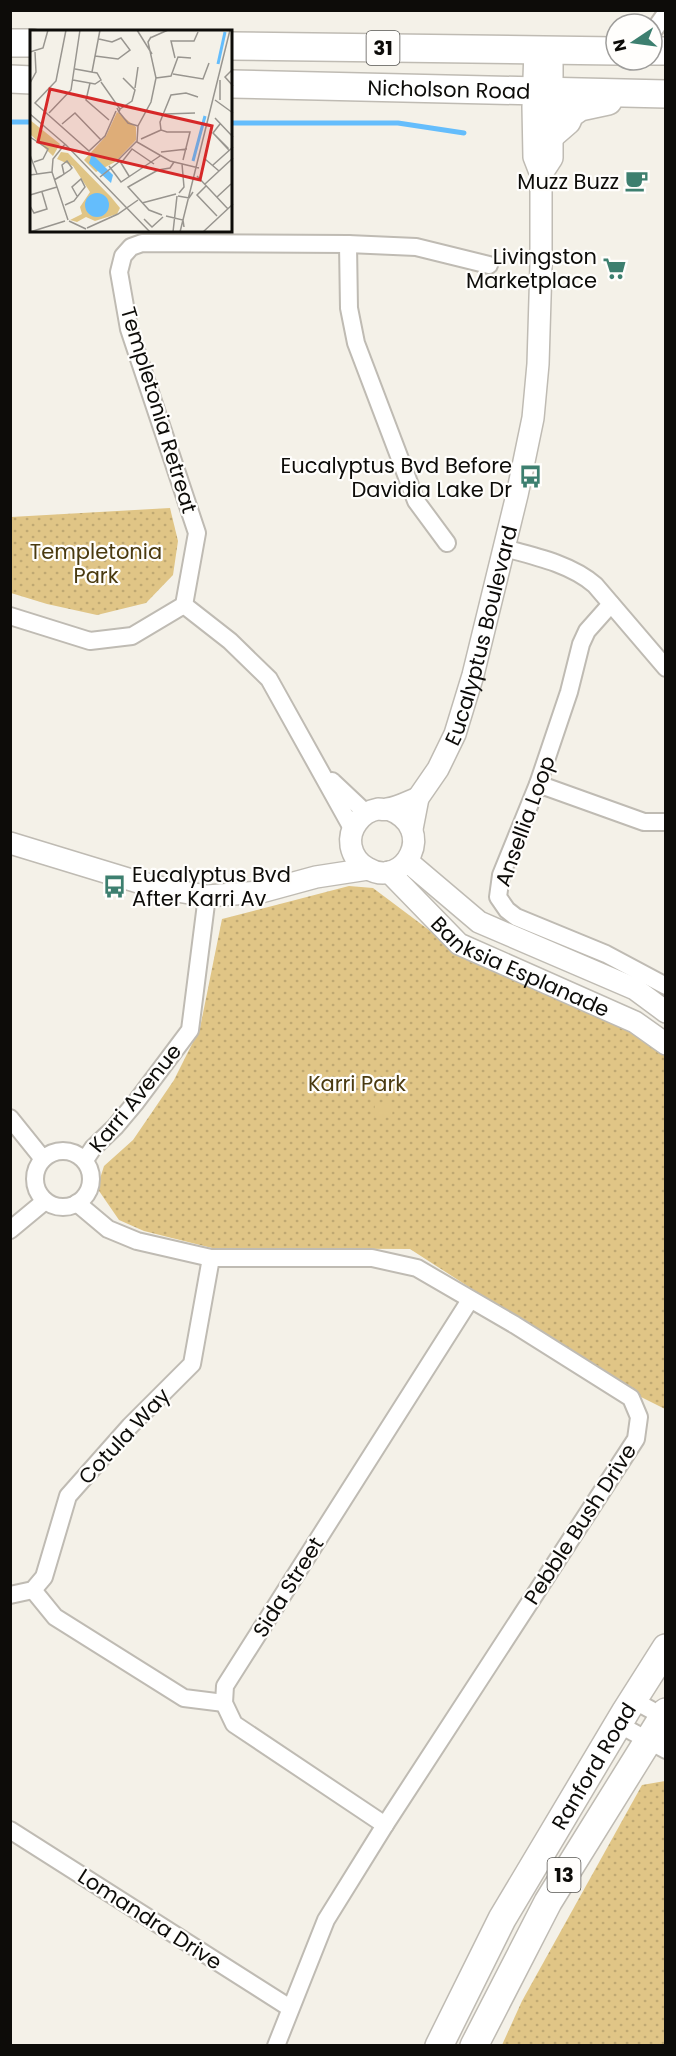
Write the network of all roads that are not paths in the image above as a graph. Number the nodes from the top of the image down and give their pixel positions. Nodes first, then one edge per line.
1 (10, 43) edge
2 (30, 43) edge
3 (232, 46) edge
4 (543, 49) junction
5 (604, 51) edge
6 (10, 79) edge
7 (30, 80) edge
8 (232, 84) edge
9 (542, 92) junction
10 (635, 94) junction
11 (666, 94) edge
12 (552, 134) junction
13 (541, 175) junction
14 (348, 244) junction
15 (489, 265) dead end
16 (447, 543) dead end
17 (504, 548) junction
18 (611, 604) junction
19 (184, 605) junction
20 (10, 616) edge
21 (666, 668) edge
22 (321, 771) junction
23 (538, 784) junction
24 (418, 798) junction
25 (388, 809) junction
26 (366, 813) junction
27 (666, 822) edge
28 (412, 829) junction
29 (352, 835) junction
30 (10, 843) edge
31 (408, 861) junction
32 (368, 869) junction
33 (389, 872) junction
34 (316, 877) junction
35 (207, 896) junction
36 (666, 986) edge
37 (666, 1012) edge
38 (666, 1044) edge
39 (10, 1118) edge
40 (43, 1159) junction
41 (86, 1160) junction
42 (45, 1200) junction
43 (78, 1203) junction
44 (10, 1230) edge
45 (211, 1258) junction
46 (470, 1300) junction
47 (33, 1590) junction
48 (10, 1595) edge
49 (666, 1648) edge
50 (633, 1700) junction
51 (224, 1703) junction
52 (664, 1716) edge
53 (618, 1724) junction
54 (657, 1745) edge
55 (385, 1825) junction
56 (10, 1830) edge
57 (290, 2008) junction
58 (276, 2046) edge
59 (439, 2046) edge
60 (474, 2046) edge

1 - 2 main road
3 - 4 main road, Nicholson Road / 31
4 - 5 main road, Nicholson Road / 31
4 - 9 street, Eucalyptus Boulevard
6 - 7 main road
8 - 9 main road, Nicholson Road / 31
9 - 10 main road, Nicholson Road / 31
9 - 12 street, Eucalyptus Boulevard
9 - 13 street, Eucalyptus Boulevard
10 - 11 main road, Nicholson Road / 31
10 - 12 main road
12 - 13 street, Eucalyptus Boulevard
13 - 17 street, Eucalyptus Boulevard
14 - 15 street, Templetonia Retreat
14 - 16 street
14 - 19 street, Templetonia Retreat
17 - 18 street
17 - 24 street, Eucalyptus Boulevard
18 - 21 street
18 - 23 street, Ansellia Loop
19 - 20 street
19 - 22 street
22 - 26 street
22 - 29 street
23 - 27 street
23 - 36 street, Ansellia Loop
24 - 25 street
24 - 28 street, Eucalyptus Boulevard
25 - 26 street
25 - 28 street
26 - 29 street
28 - 31 street, Eucalyptus Boulevard
29 - 32 street
29 - 34 street
30 - 35 street
31 - 33 street
31 - 37 street, Banksia Esplanade
32 - 33 street
32 - 34 street
33 - 38 street, Banksia Esplanade
34 - 35 street
35 - 41 street, Karri Avenue
39 - 40 street
40 - 41 street, Karri Avenue
40 - 42 street
41 - 43 street, Karri Avenue
42 - 43 street
42 - 44 street
43 - 45 street, Pebble Bush Drive
45 - 46 street, Pebble Bush Drive
45 - 47 street, Cotula Way
46 - 51 street, Sida Street
46 - 55 street, Pebble Bush Drive
47 - 48 street
47 - 51 street
49 - 50 main road, Ranford Road / 13
50 - 52 street
50 - 53 main road, Ranford Road / 13
51 - 55 street
52 - 54 main road, Ranford Road / 13
53 - 54 street
53 - 59 main road, Ranford Road / 13
54 - 60 main road, Ranford Road / 13
55 - 57 street, Pebble Bush Drive
56 - 57 street, Lomandra Drive
57 - 58 street, Pebble Bush Drive

